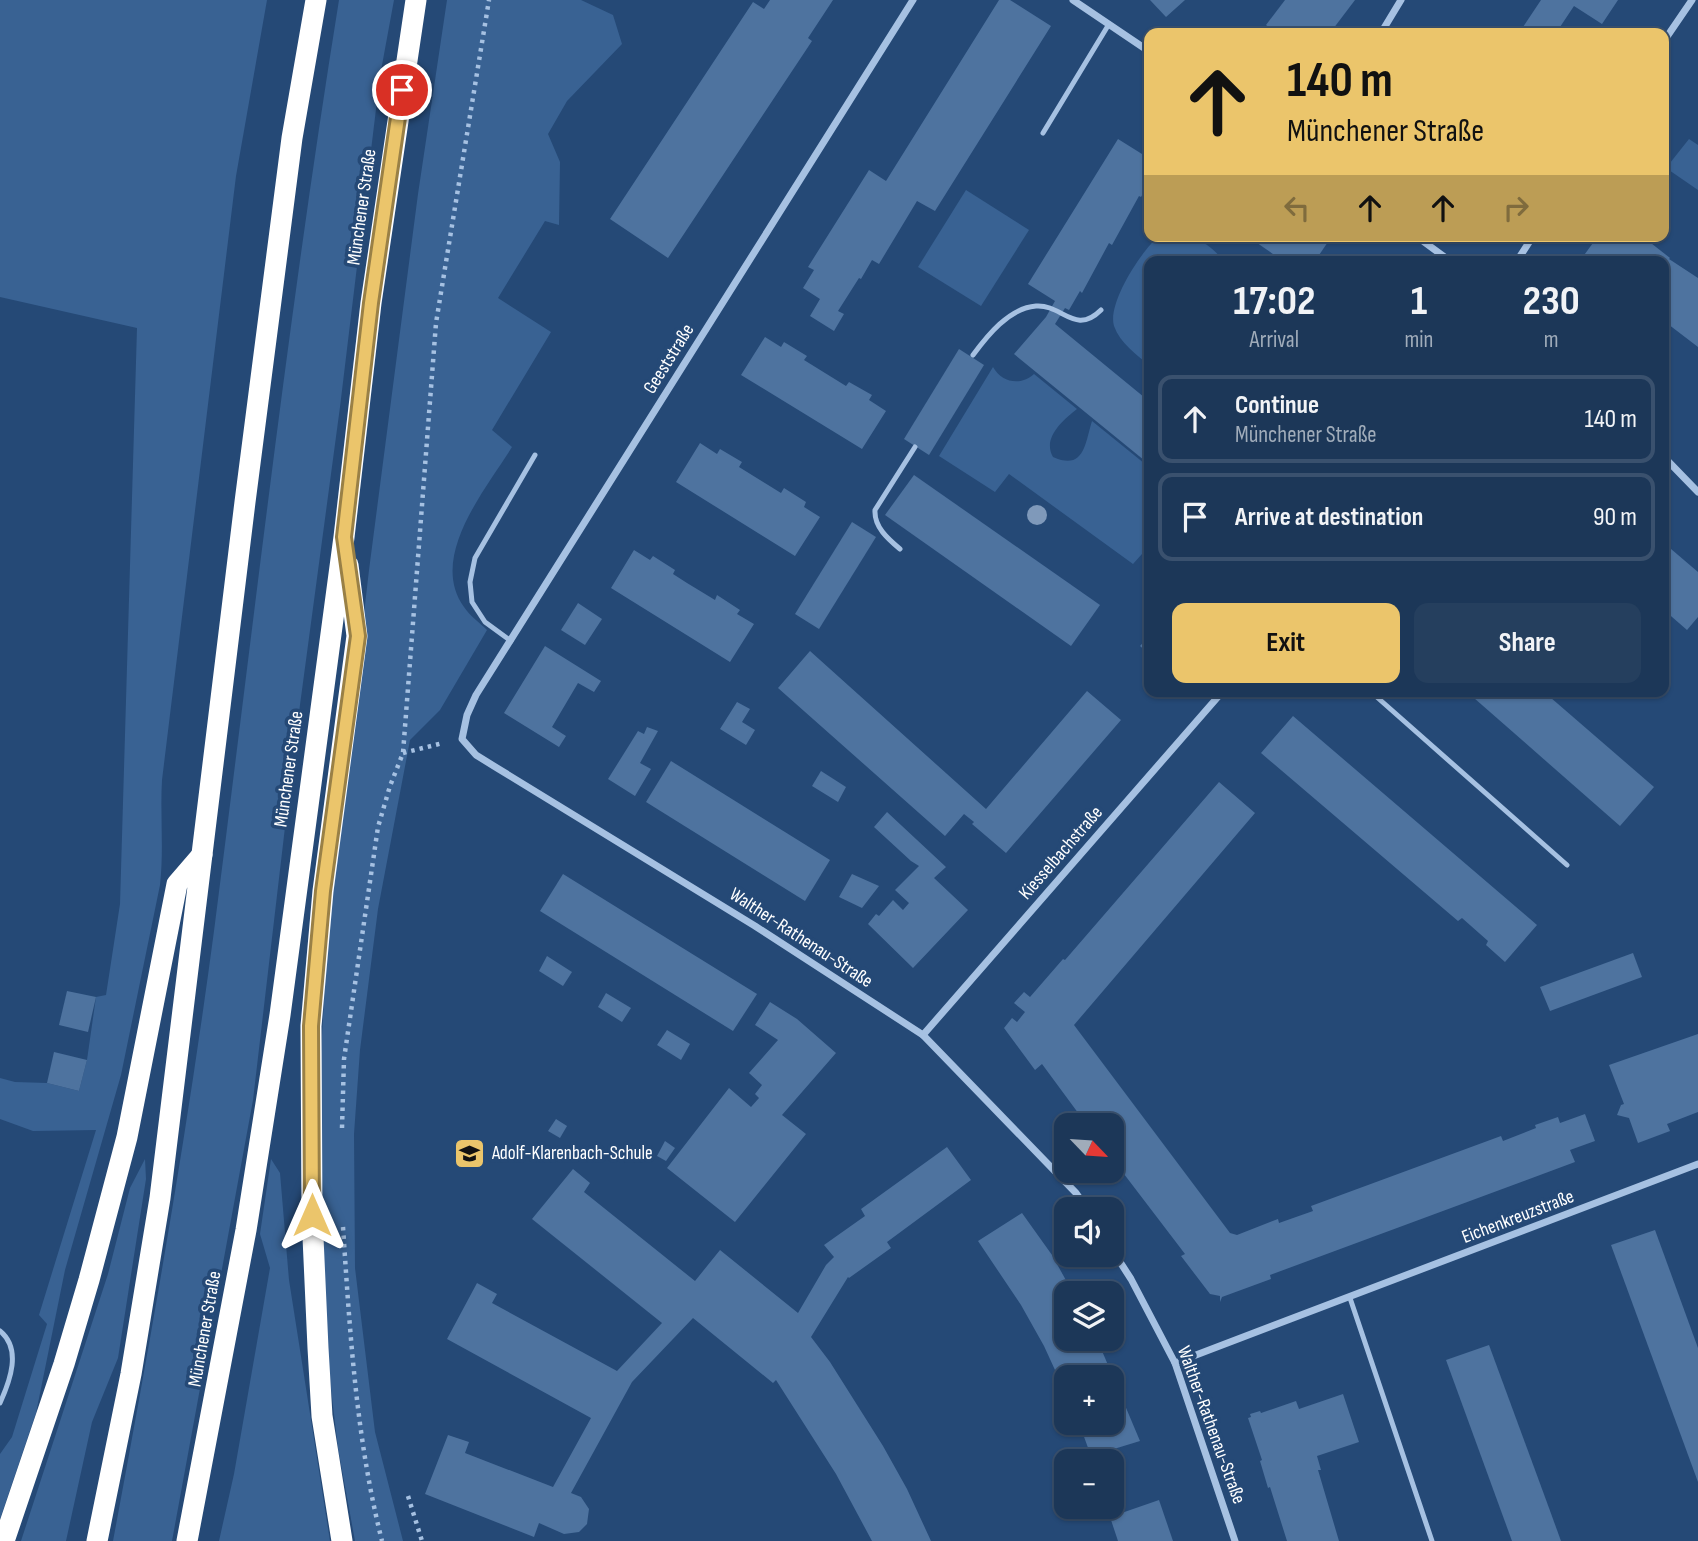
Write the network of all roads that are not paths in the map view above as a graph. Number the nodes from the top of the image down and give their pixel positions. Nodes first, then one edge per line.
1 (316, 0) edge
2 (416, 0) edge
3 (913, 0) edge
4 (1073, 0) edge
5 (1401, 0) edge
6 (1692, 0) edge
7 (1109, 24) junction
8 (1384, 28) edge
9 (1669, 34) edge
10 (1144, 48) edge
11 (1042, 133) dead end
12 (1424, 242) edge
13 (1443, 256) edge
14 (1101, 310) dead end
15 (973, 355) dead end
16 (915, 447) dead end
17 (535, 455) dead end
18 (1669, 462) edge
19 (1698, 492) edge
20 (344, 537) junction
21 (900, 549) dead end
22 (511, 641) junction
23 (1218, 697) edge
24 (1377, 697) edge
25 (462, 739) joint
26 (202, 855) junction
27 (1567, 865) dead end
28 (923, 1035) junction
29 (1698, 1164) edge
30 (1079, 1197) edge
31 (1123, 1267) edge
32 (1350, 1298) junction
33 (0, 1331) edge
34 (1175, 1363) junction
35 (0, 1403) edge
36 (4, 1541) edge
37 (97, 1541) edge
38 (187, 1541) edge
39 (342, 1541) edge
40 (1235, 1541) edge
41 (1432, 1541) edge

1 - 26 highway
2 - 20 highway, Münchener Straße
3 - 22 street, Geeststraße
4 - 7 street
5 - 8 street
6 - 9 street
7 - 10 street
7 - 11 lane
12 - 13 street
14 - 15 lane
16 - 21 lane
17 - 22 lane
18 - 19 street
20 - 38 highway, Münchener Straße
20 - 39 highway
22 - 25 street, Geeststraße
23 - 28 street, Kiesselbachstraße
24 - 27 lane
25 - 28 street, Walther-Rathenau-Straße
26 - 36 highway
26 - 37 highway
28 - 30 street, Walther-Rathenau-Straße
29 - 32 street, Eichenkreuzstraße
31 - 34 street, Walther-Rathenau-Straße
32 - 34 street, Eichenkreuzstraße
32 - 41 lane
33 - 35 lane
34 - 40 street, Walther-Rathenau-Straße

